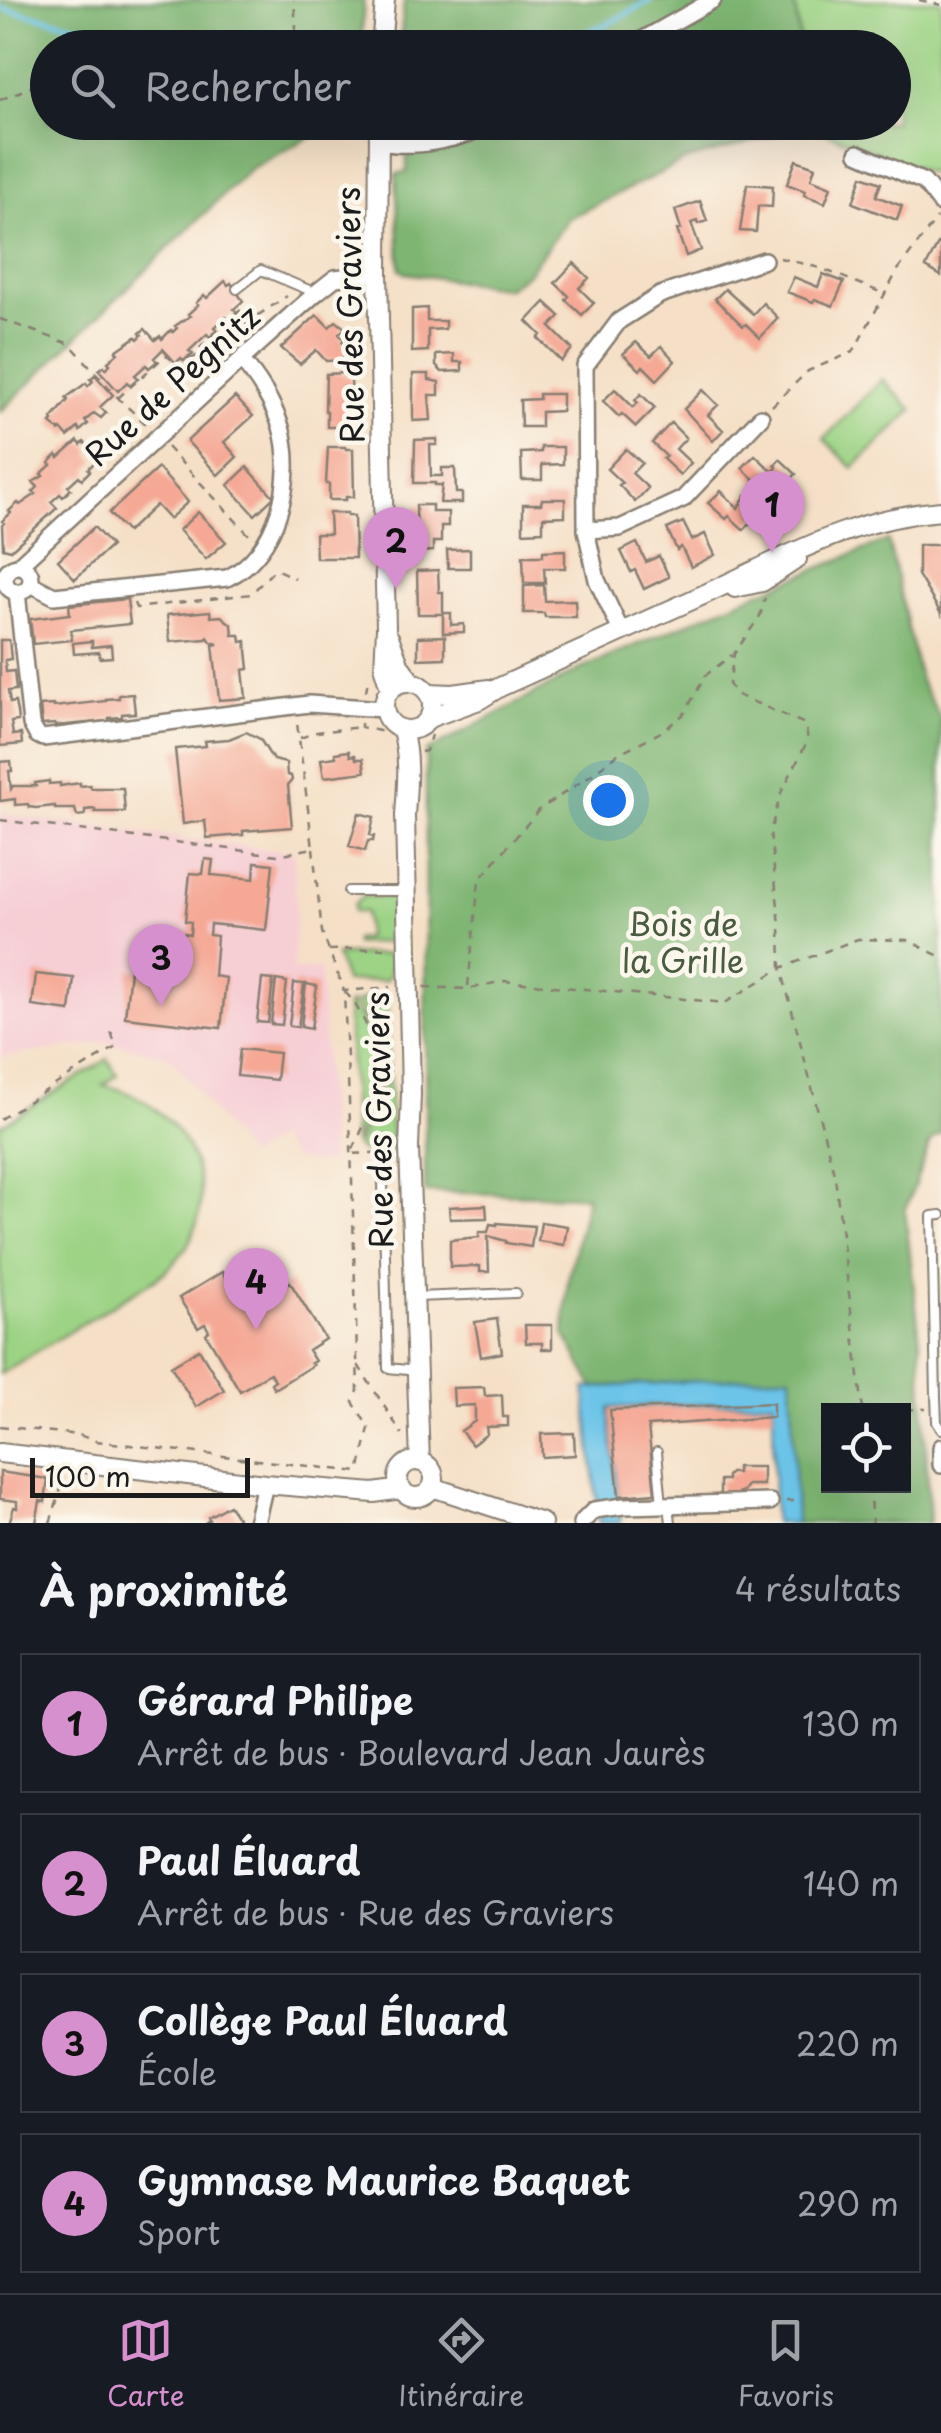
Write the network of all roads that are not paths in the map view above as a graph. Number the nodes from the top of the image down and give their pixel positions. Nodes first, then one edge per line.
1 (385, 0) edge
2 (713, 0) edge
3 (382, 30) edge
4 (660, 30) edge
5 (379, 140) edge
6 (388, 140) edge
7 (440, 140) edge
8 (858, 153) dead end
9 (941, 204) edge
10 (764, 260) road end
11 (378, 274) junction
12 (237, 289) dead end
13 (308, 290) junction
14 (241, 360) junction
15 (761, 417) road end
16 (941, 511) edge
17 (586, 530) junction
18 (830, 537) junction
19 (19, 565) junction
20 (14, 587) edge
21 (701, 596) junction
22 (386, 628) junction
23 (621, 631) junction
24 (411, 681) junction
25 (500, 687) junction
26 (390, 688) junction
27 (429, 692) junction
28 (383, 709) junction
29 (425, 722) junction
30 (402, 730) junction
31 (408, 777) junction
32 (348, 891) dead end
33 (406, 891) junction
34 (383, 1182) dead end
35 (941, 1215) edge
36 (516, 1293) dead end
37 (414, 1296) junction
38 (417, 1371) junction
39 (941, 1429) edge
40 (941, 1447) edge
41 (0, 1452) edge
42 (657, 1452) dead end
43 (420, 1455) junction
44 (941, 1466) edge
45 (265, 1484) junction
46 (432, 1488) junction
47 (401, 1489) junction
48 (770, 1502) dead end
49 (665, 1505) junction
50 (256, 1523) edge
51 (542, 1523) edge
52 (580, 1523) edge
53 (671, 1523) edge

1 - 3 street
2 - 4 street
5 - 11 street, Rue des Graviers
6 - 7 street
8 - 9 street
10 - 17 street
11 - 13 street, Rue de Pegnitz
11 - 22 street, Rue des Graviers
12 - 13 lane
13 - 14 street, Rue de Pegnitz
14 - 19 street, Rue de Pegnitz
14 - 20 street
15 - 17 street
16 - 18 street
17 - 23 street
18 - 21 street
18 - 21 street
19 - 20 street, Rue de Pegnitz
19 - 20 street
20 - 28 street
21 - 23 street
22 - 24 street, Rue des Graviers
22 - 26 street, Rue des Graviers
23 - 25 street
24 - 26 street
24 - 27 street
25 - 27 street
25 - 29 street
26 - 28 street
27 - 29 street
28 - 30 street
29 - 30 street
29 - 31 street, Rue des Graviers
30 - 31 street, Rue des Graviers
31 - 33 street, Rue des Graviers
32 - 33 lane
33 - 37 street, Rue des Graviers
34 - 38 lane
35 - 39 lane
36 - 37 lane
37 - 38 street, Rue des Graviers
38 - 43 street, Rue des Graviers
40 - 44 street
41 - 45 street
42 - 49 lane
43 - 46 street
43 - 47 street
45 - 47 street
45 - 50 street
46 - 47 street
46 - 51 street
48 - 49 street
49 - 52 street
49 - 53 lane

